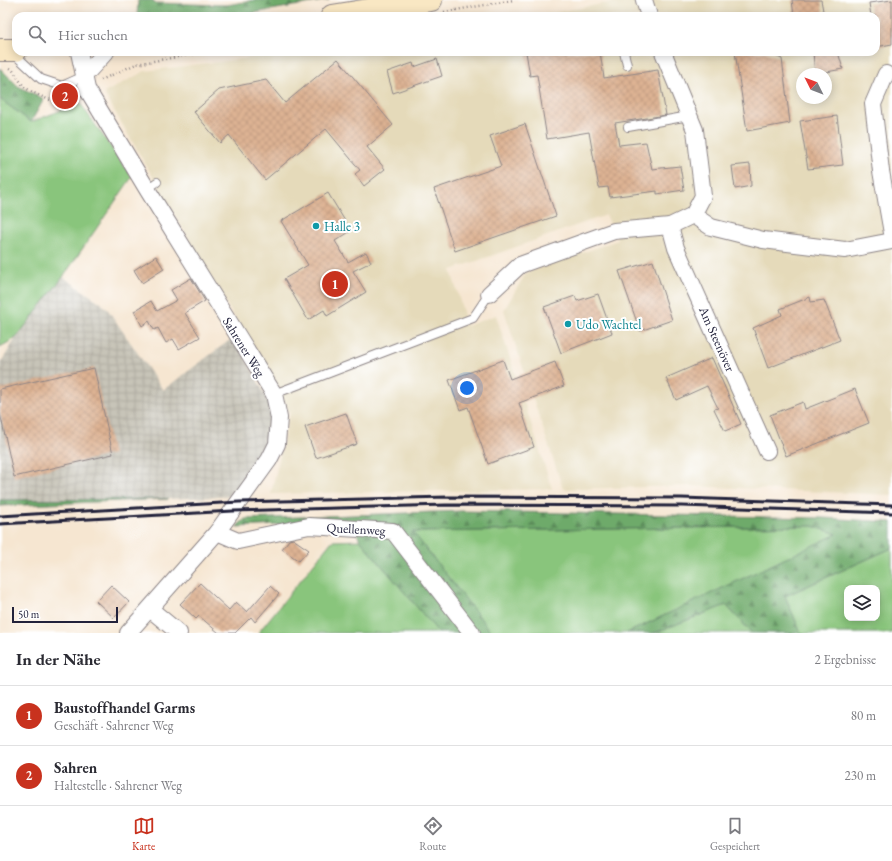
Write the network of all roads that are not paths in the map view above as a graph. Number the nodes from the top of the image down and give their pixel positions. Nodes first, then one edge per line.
1 (644, 0) edge
2 (436, 6) edge
3 (374, 12) edge
4 (648, 12) edge
5 (16, 56) edge
6 (81, 56) edge
7 (103, 56) edge
8 (625, 56) edge
9 (665, 56) edge
10 (627, 65) dead end
11 (886, 74) dead end
12 (86, 82) junction
13 (689, 116) junction
14 (628, 127) dead end
15 (692, 214) junction
16 (670, 226) junction
17 (892, 234) edge
18 (892, 241) edge
19 (489, 294) joint
20 (274, 394) junction
21 (767, 451) dead end
22 (217, 532) junction
23 (150, 609) junction
24 (128, 633) edge
25 (179, 633) edge
26 (472, 633) edge

1 - 4 street
2 - 3 main road
5 - 12 lane
6 - 12 street, Sahrener Weg
7 - 12 street
8 - 10 lane
9 - 13 street
11 - 17 street
12 - 20 street, Sahrener Weg
13 - 14 lane
13 - 15 street
15 - 16 street
15 - 18 street
16 - 19 street
16 - 21 street, Am Steenöver
19 - 20 lane
20 - 22 street, Sahrener Weg
22 - 23 street, Sahrener Weg
22 - 26 street, Quellenweg
23 - 24 street, Sahrener Weg
23 - 25 street

